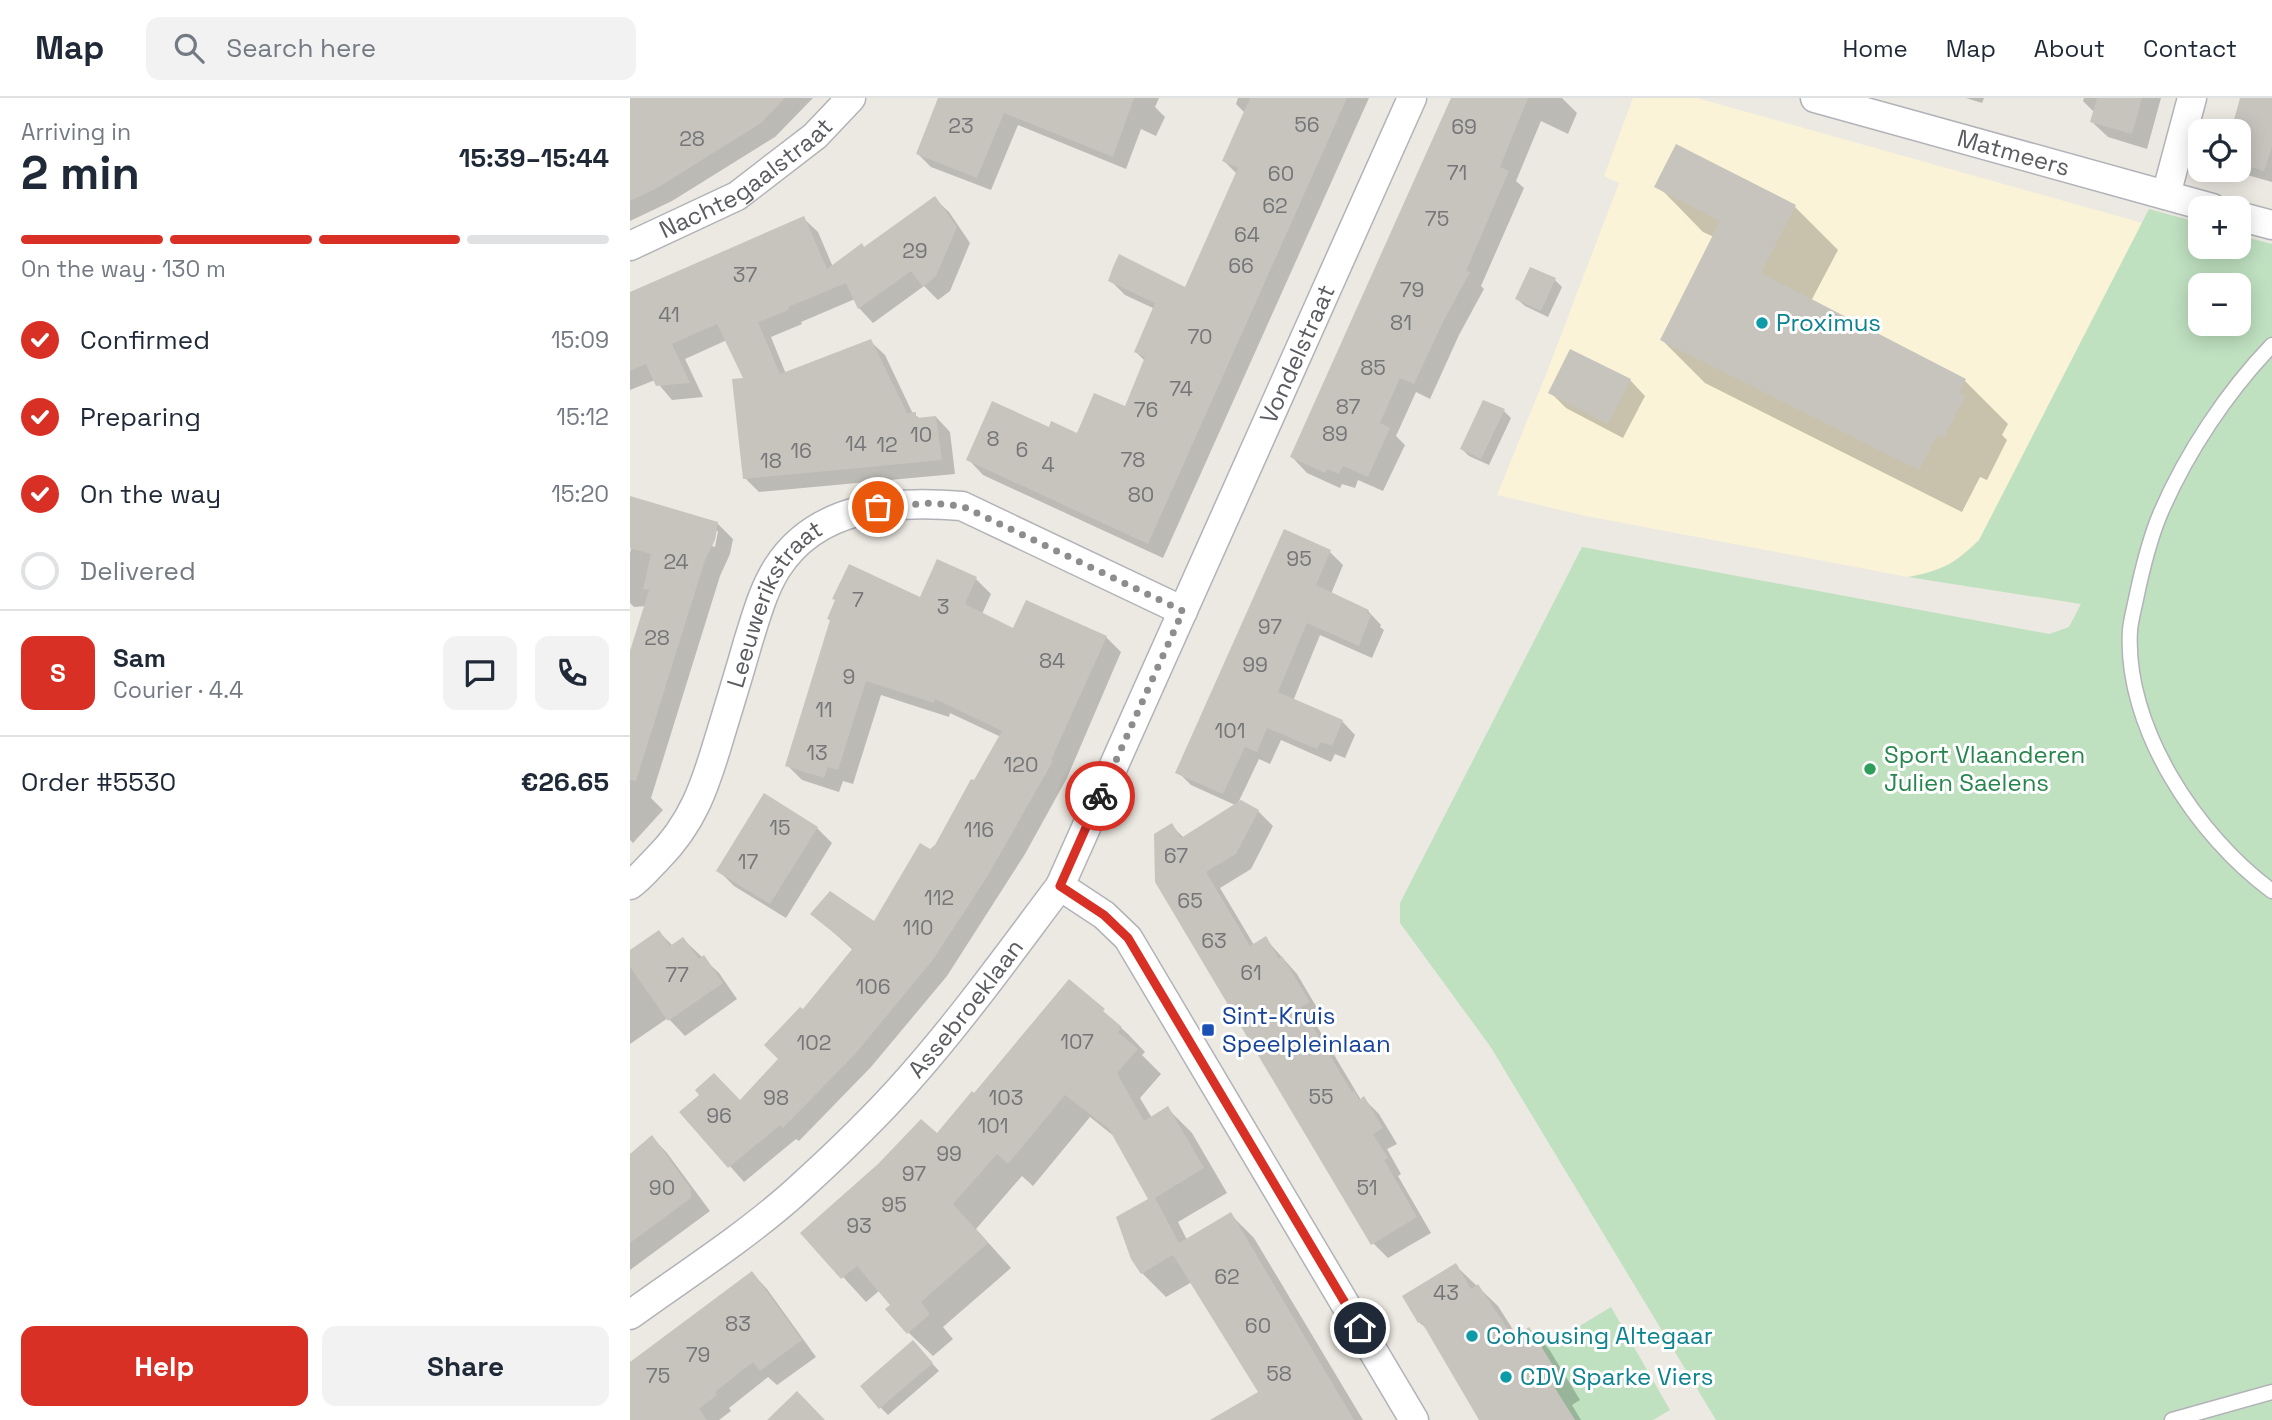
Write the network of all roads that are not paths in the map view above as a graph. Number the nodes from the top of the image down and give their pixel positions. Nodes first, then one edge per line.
1 (851, 98) edge
2 (1412, 98) edge
3 (1815, 98) edge
4 (2192, 98) edge
5 (1864, 105) edge
6 (2166, 195) junction
7 (2188, 201) edge
8 (2251, 219) edge
9 (2272, 225) edge
10 (630, 246) edge
11 (2272, 345) edge
12 (1183, 611) junction
13 (632, 883) edge
14 (1060, 886) junction
15 (2272, 891) edge
16 (630, 1315) edge
17 (2272, 1392) edge
18 (1414, 1420) edge
19 (2172, 1420) edge

1 - 10 street, Nachtegaalstraat
2 - 12 street, Vondelstraat
3 - 5 street, Matmeers
4 - 6 street
5 - 6 street, Matmeers
6 - 7 street, Matmeers
8 - 9 street
11 - 15 lane
12 - 13 street, Leeuwerikstraat
12 - 14 street, Assebroeklaan
14 - 16 street, Assebroeklaan
14 - 18 street
17 - 19 lane

